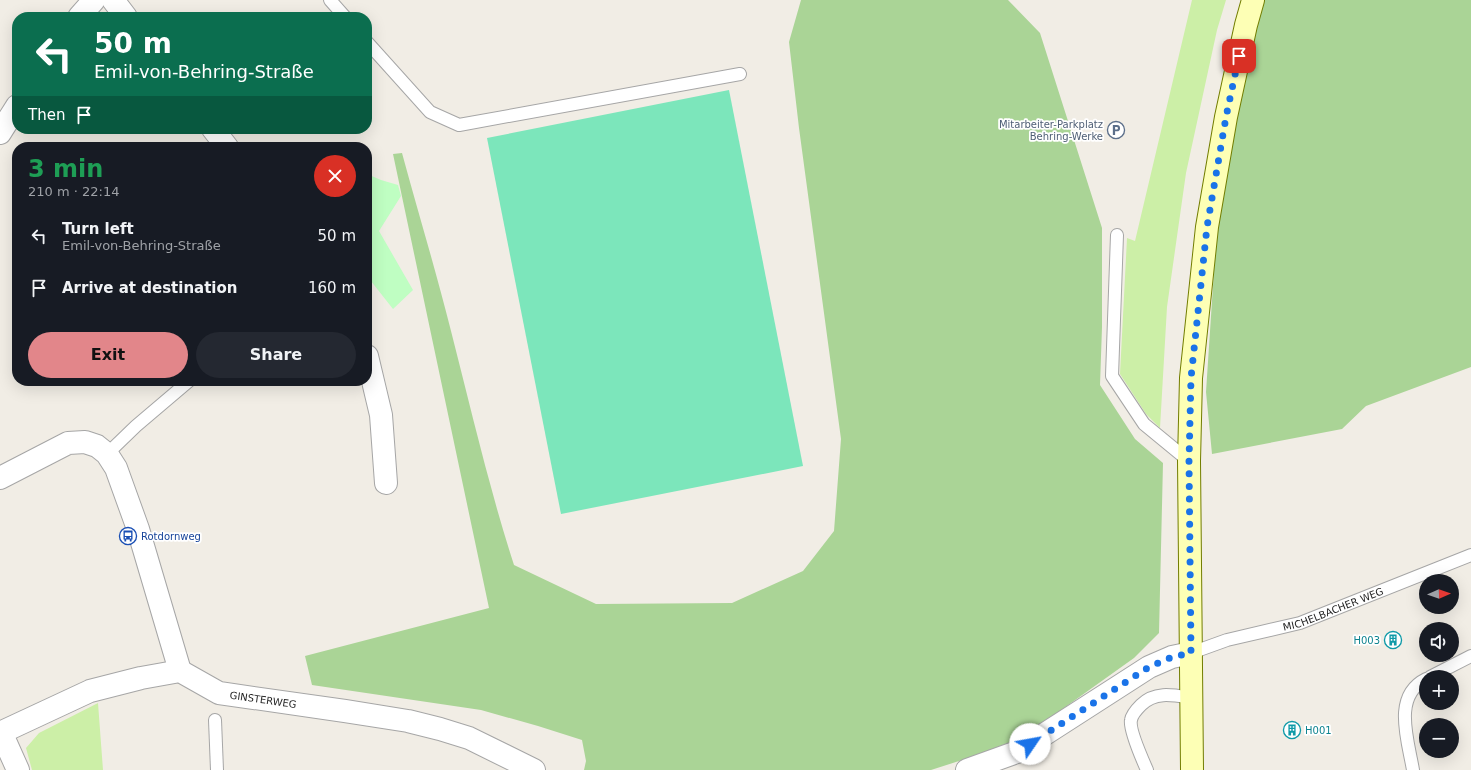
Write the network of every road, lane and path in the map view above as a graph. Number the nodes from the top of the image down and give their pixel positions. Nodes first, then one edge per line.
1 (94, 0) edge
2 (113, 0) edge
3 (330, 0) edge
4 (1253, 0) edge
5 (83, 12) edge
6 (122, 12) edge
7 (341, 12) edge
8 (372, 48) edge
9 (740, 74) dead end
10 (12, 114) edge
11 (0, 133) edge
12 (217, 134) edge
13 (223, 142) edge
14 (1117, 235) dead end
15 (372, 377) edge
16 (183, 386) edge
17 (107, 454) junction
18 (1189, 461) junction
19 (0, 478) edge
20 (386, 483) dead end
21 (1471, 554) edge
22 (1191, 653) junction
23 (1471, 656) edge
24 (1444, 670) edge
25 (180, 671) junction
26 (1419, 682) edge
27 (1191, 698) junction
28 (215, 720) dead end
29 (1, 733) edge
30 (18, 770) edge
31 (218, 770) edge
32 (534, 770) edge
33 (966, 770) edge
34 (1147, 770) edge
35 (1192, 770) edge
36 (1413, 770) edge

1 - 5 street
2 - 6 street
3 - 7 lane
4 - 18 main road
8 - 9 lane
10 - 11 street
12 - 13 street
14 - 18 lane
15 - 20 street
16 - 17 lane
17 - 19 street
17 - 25 street
18 - 22 main road
21 - 22 lane, MICHELBACHER WEG
22 - 27 main road
22 - 33 street
23 - 24 lane
25 - 29 street
25 - 32 street, GINSTERWEG
26 - 36 lane
27 - 34 lane
27 - 35 main road
28 - 31 lane
29 - 30 street

